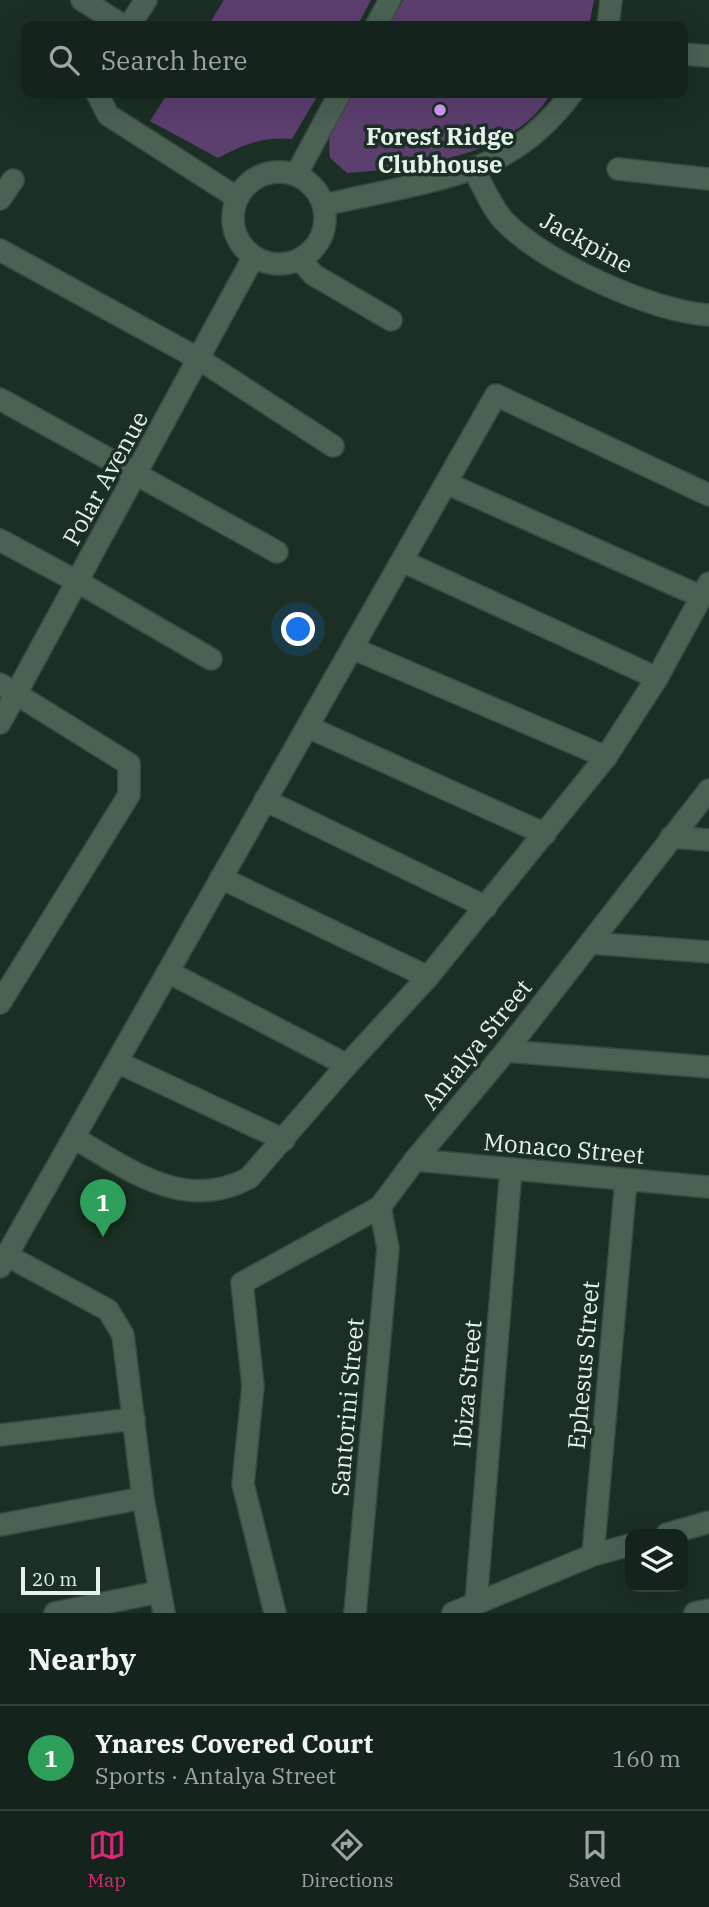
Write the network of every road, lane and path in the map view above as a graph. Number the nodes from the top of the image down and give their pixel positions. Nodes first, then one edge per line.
1 (82, 0) edge
2 (146, 0) edge
3 (390, 0) edge
4 (611, 0) edge
5 (118, 21) edge
6 (131, 21) edge
7 (379, 21) edge
8 (609, 21) edge
9 (688, 54) edge
10 (709, 56) edge
11 (99, 98) edge
12 (337, 98) edge
13 (568, 98) edge
14 (473, 168) junction
15 (618, 169) dead end
16 (296, 175) junction
17 (709, 179) edge
18 (13, 180) dead end
19 (236, 197) junction
20 (0, 199) edge
21 (324, 205) junction
22 (0, 250) edge
23 (253, 258) junction
24 (300, 260) junction
25 (709, 315) edge
26 (391, 320) dead end
27 (199, 359) junction
28 (0, 399) edge
29 (332, 446) dead end
30 (138, 474) junction
31 (446, 483) junction
32 (709, 495) edge
33 (0, 540) edge
34 (276, 552) dead end
35 (402, 561) junction
36 (78, 582) junction
37 (705, 590) edge
38 (352, 648) junction
39 (211, 659) dead end
40 (657, 678) junction
41 (8, 689) edge
42 (0, 723) edge
43 (308, 727) junction
44 (606, 757) junction
45 (709, 790) edge
46 (265, 800) junction
47 (545, 834) junction
48 (671, 837) junction
49 (709, 840) edge
50 (222, 878) junction
51 (486, 907) junction
52 (590, 943) junction
53 (709, 952) edge
54 (168, 972) junction
55 (428, 977) junction
56 (0, 1003) edge
57 (506, 1051) junction
58 (117, 1062) junction
59 (347, 1065) junction
60 (709, 1067) edge
61 (74, 1138) junction
62 (284, 1140) junction
63 (415, 1160) junction
64 (511, 1169) junction
65 (626, 1180) junction
66 (709, 1187) edge
67 (380, 1207) junction
68 (3, 1261) edge
69 (134, 1419) junction
70 (0, 1435) edge
71 (143, 1498) junction
72 (709, 1522) edge
73 (0, 1525) edge
74 (684, 1529) edge
75 (625, 1546) edge
76 (593, 1555) junction
77 (159, 1592) junction
78 (476, 1603) junction
79 (709, 1610) edge
80 (55, 1613) edge
81 (164, 1613) edge
82 (275, 1613) edge
83 (355, 1613) edge
84 (453, 1613) edge
85 (695, 1613) edge

1 - 5 street
2 - 6 street
3 - 7 street
4 - 8 street
9 - 10 street
11 - 19 street
12 - 16 street
13 - 14 street
14 - 21 street
14 - 25 street, Jackpine
15 - 17 street
16 - 19 street
16 - 21 street
18 - 20 street
19 - 23 street
21 - 24 street
22 - 27 street
23 - 24 street
23 - 27 street, Polar Avenue
24 - 26 street
27 - 29 street
27 - 30 street, Polar Avenue
28 - 30 street
30 - 34 street
30 - 36 street, Polar Avenue
31 - 32 street
31 - 35 street
31 - 37 street
33 - 36 street
35 - 38 street
35 - 40 street
36 - 39 street
36 - 41 street, Polar Avenue
37 - 40 street
38 - 43 street
38 - 44 street
40 - 44 street
41 - 42 street, Polar Avenue
41 - 56 street
43 - 46 street
43 - 47 street
44 - 47 street
45 - 48 street, Antalya Street
46 - 50 street
46 - 51 street
47 - 51 street
48 - 49 street
48 - 52 street, Antalya Street
50 - 54 street
50 - 55 street
51 - 55 street
52 - 53 street
52 - 57 street, Antalya Street
54 - 58 street
54 - 59 street
55 - 59 street
57 - 60 street
57 - 63 street, Antalya Street
58 - 61 street
58 - 62 street
59 - 62 street
61 - 62 street
61 - 68 street
63 - 64 street, Monaco Street
63 - 67 street, Antalya Street
64 - 65 street, Monaco Street
64 - 78 street, Ibiza Street
65 - 66 street, Monaco Street
65 - 76 street, Ephesus Street
67 - 82 street, Antalya Street
67 - 83 street, Santorini Street
68 - 69 street
69 - 70 street
69 - 71 street
71 - 73 street
71 - 77 street
72 - 74 street
75 - 76 street
76 - 78 street
77 - 80 street
77 - 81 street
78 - 84 street
79 - 85 street

